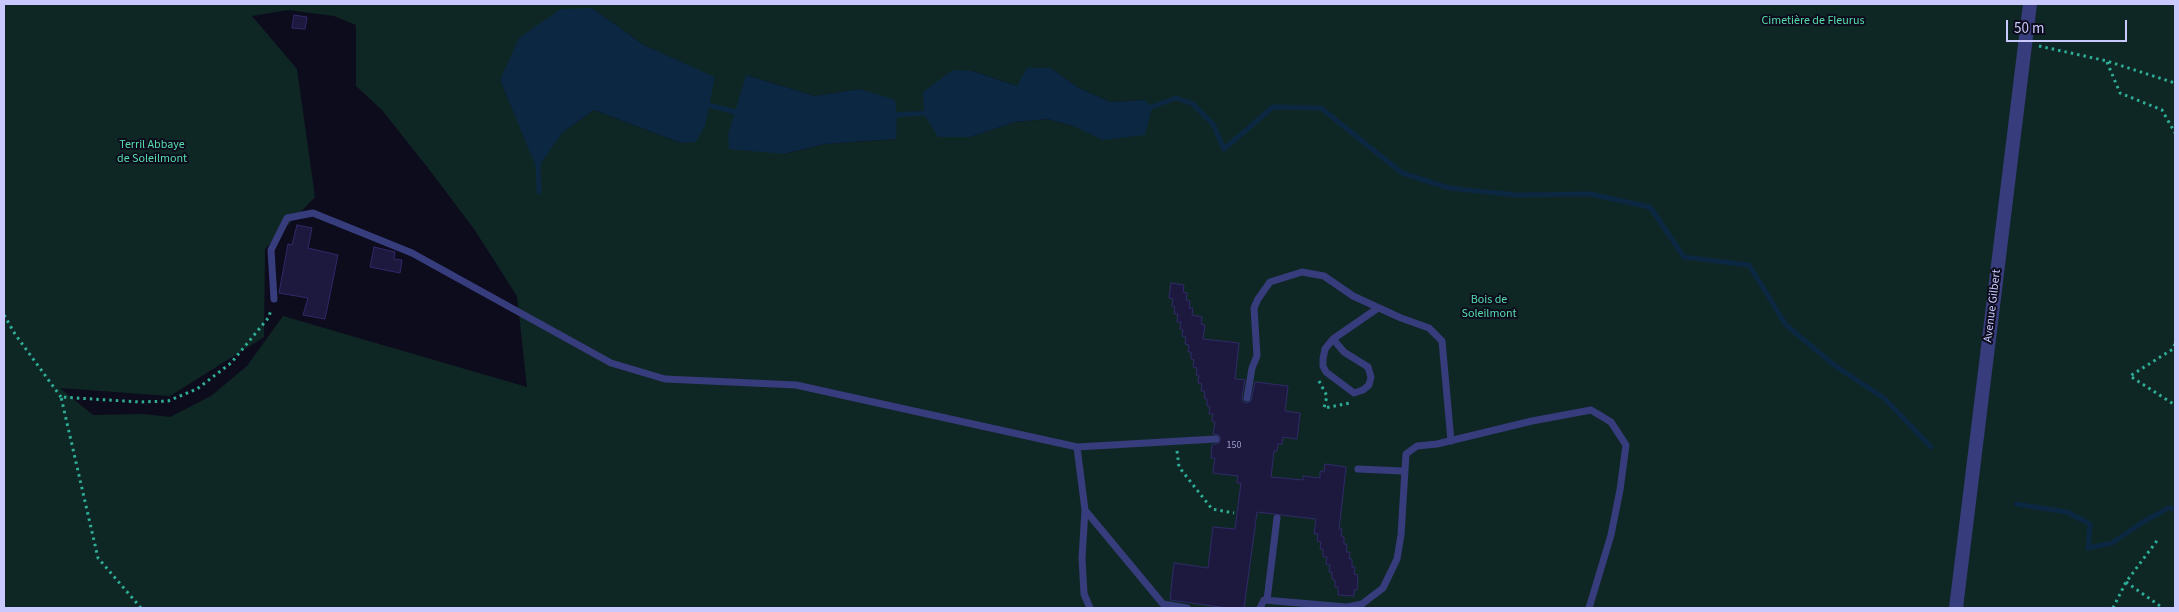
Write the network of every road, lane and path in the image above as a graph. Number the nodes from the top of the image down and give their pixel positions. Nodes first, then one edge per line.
1 (2030, 4) edge
2 (2026, 43) junction
3 (2107, 62) junction
4 (2175, 83) edge
5 (2175, 133) edge
6 (274, 299) joint
7 (1378, 308) junction
8 (4, 315) edge
9 (1333, 339) junction
10 (2175, 344) edge
11 (1322, 366) junction
12 (1354, 393) junction
13 (61, 397) junction
14 (1247, 398) dead end
15 (2175, 405) edge
16 (1216, 439) dead end
17 (1176, 441) junction
18 (1452, 441) junction
19 (1078, 447) junction
20 (1358, 469) dead end
21 (1403, 471) junction
22 (1085, 510) junction
23 (1234, 512) dead end
24 (1277, 518) dead end
25 (2159, 538) dead end
26 (2126, 582) junction
27 (1267, 600) junction
28 (141, 608) edge
29 (1090, 608) edge
30 (1188, 608) edge
31 (1260, 608) edge
32 (1589, 608) edge
33 (1956, 608) edge
34 (2113, 608) edge
35 (2163, 608) edge

1 - 2 street, Avenue Gilbert
2 - 3 path
2 - 33 street, Avenue Gilbert
3 - 4 path
3 - 5 path
6 - 13 path
6 - 19 lane
7 - 9 lane
7 - 14 lane
7 - 18 lane
8 - 13 path
9 - 11 lane
9 - 12 lane
10 - 15 path
11 - 12 lane
11 - 12 path
13 - 28 path
16 - 17 lane
17 - 19 lane
17 - 23 path
18 - 21 lane
18 - 32 lane
19 - 22 lane
20 - 21 lane
21 - 27 lane
22 - 29 lane
22 - 30 lane
24 - 27 lane
25 - 26 path
26 - 34 path
26 - 35 path
27 - 31 lane

